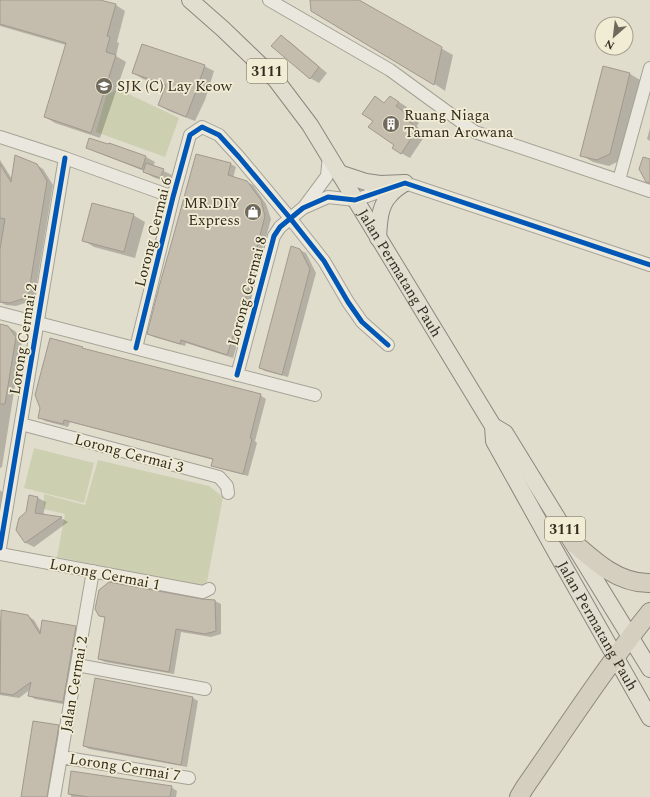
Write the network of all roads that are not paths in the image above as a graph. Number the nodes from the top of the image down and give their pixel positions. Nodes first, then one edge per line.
1 (190, 0) edge
2 (269, 0) edge
3 (288, 5) edge
4 (650, 68) edge
5 (0, 137) edge
6 (329, 155) junction
7 (65, 158) junction
8 (339, 173) junction
9 (619, 180) junction
10 (405, 183) junction
11 (650, 191) edge
12 (173, 197) junction
13 (356, 200) junction
14 (304, 208) junction
15 (290, 218) junction
16 (378, 238) junction
17 (650, 265) edge
18 (0, 313) edge
19 (38, 323) junction
20 (388, 345) dead end
21 (136, 348) junction
22 (237, 375) junction
23 (316, 396) dead end
24 (21, 424) junction
25 (494, 426) junction
26 (228, 493) dead end
27 (573, 542) junction
28 (0, 548) edge
29 (0, 554) edge
30 (93, 572) junction
31 (650, 583) edge
32 (209, 589) dead end
33 (650, 612) edge
34 (630, 636) junction
35 (615, 658) junction
36 (77, 665) junction
37 (650, 669) edge
38 (205, 689) dead end
39 (650, 718) edge
40 (61, 757) junction
41 (189, 778) dead end
42 (54, 797) edge
43 (519, 797) edge

1 - 6 main road, Jalan Permatang Pauh / 3111
2 - 3 street
3 - 9 street
4 - 9 street
5 - 7 street
6 - 8 main road, Jalan Permatang Pauh / 3111
6 - 14 street, Lorong Cermai 8
7 - 12 street
7 - 19 street, Lorong Cermai 2
8 - 10 main road
8 - 13 main road, Jalan Permatang Pauh / 3111
9 - 11 street
10 - 13 street
10 - 16 main road
10 - 17 street
12 - 15 street, Lorong Cermai 6
12 - 21 street, Lorong Cermai 6
13 - 14 street, Lorong Cermai 8
13 - 16 main road, Jalan Permatang Pauh / 3111
14 - 15 street, Lorong Cermai 8
15 - 20 street
15 - 22 street, Lorong Cermai 8
16 - 25 main road, Jalan Permatang Pauh / 3111
18 - 19 street
19 - 21 street
19 - 24 street, Lorong Cermai 2
21 - 22 street
22 - 23 street
24 - 26 street, Lorong Cermai 3
24 - 28 street, Lorong Cermai 2
25 - 27 main road, Jalan Permatang Pauh / 3111
25 - 35 main road, Jalan Permatang Pauh / 3111
27 - 31 highway
27 - 34 main road, Jalan Permatang Pauh / 3111
29 - 30 street, Lorong Cermai 1
30 - 32 street, Lorong Cermai 1
30 - 36 street, Jalan Cermai 2
33 - 34 highway
34 - 35 highway
34 - 37 main road, Jalan Permatang Pauh / 3111
35 - 39 main road, Jalan Permatang Pauh / 3111
35 - 43 highway
36 - 38 street
36 - 40 street, Jalan Cermai 2
40 - 41 street, Lorong Cermai 7
40 - 42 street, Jalan Cermai 2

